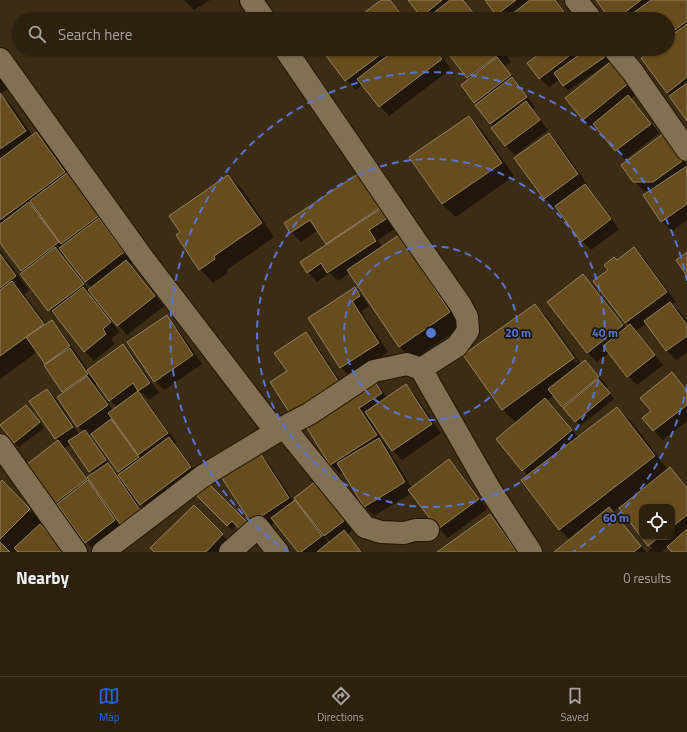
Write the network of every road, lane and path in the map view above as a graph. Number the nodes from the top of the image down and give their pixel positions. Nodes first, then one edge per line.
1 (251, 0) edge
2 (576, 0) edge
3 (259, 12) edge
4 (585, 12) edge
5 (290, 56) edge
6 (620, 56) edge
7 (0, 59) edge
8 (687, 150) edge
9 (421, 370) junction
10 (280, 430) junction
11 (0, 445) edge
12 (428, 530) dead end
13 (76, 552) edge
14 (103, 552) edge
15 (230, 552) edge
16 (278, 552) edge
17 (531, 552) edge

1 - 3 street
2 - 4 street
5 - 9 street
6 - 8 street
7 - 10 street
9 - 10 street
9 - 17 street
10 - 12 street
10 - 14 street
11 - 13 street
15 - 16 street

